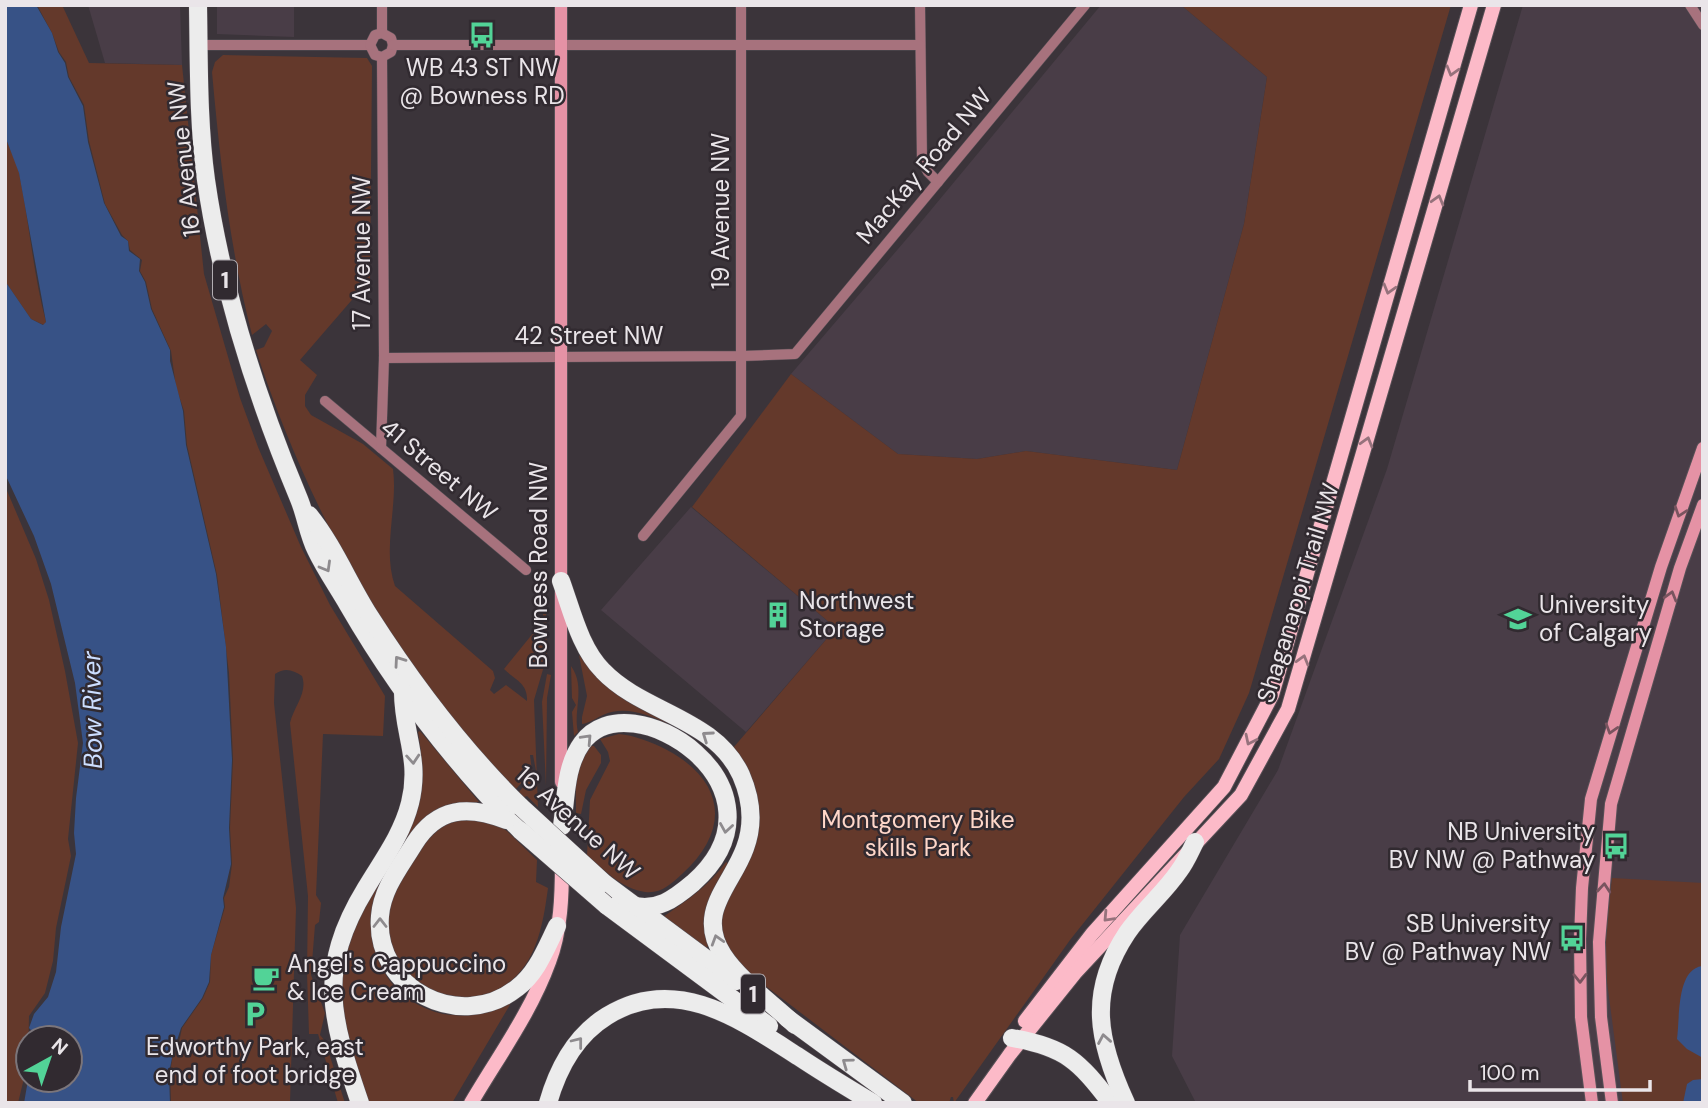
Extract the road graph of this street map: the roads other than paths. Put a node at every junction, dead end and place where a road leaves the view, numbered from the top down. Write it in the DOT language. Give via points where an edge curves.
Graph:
graph roads {
  1 [pos="198,5"];
  2 [pos="382,5"];
  3 [pos="561,5"];
  4 [pos="741,5"];
  5 [pos="920,5"];
  6 [pos="1085,5"];
  7 [pos="1471,5"];
  8 [pos="1494,5"];
  9 [pos="1690,5"];
  10 [pos="1703,25"];
  11 [pos="382,33"];
  12 [pos="199,45"];
  13 [pos="370,45"];
  14 [pos="393,45"];
  15 [pos="920,45"];
  16 [pos="561,46"];
  17 [pos="741,46"];
  18 [pos="382,57"];
  19 [pos="938,182"];
  20 [pos="795,354"];
  21 [pos="742,356"];
  22 [pos="384,358"];
  23 [pos="562,358"];
  24 [pos="325,401"];
  25 [pos="381,448"];
  26 [pos="1703,448"];
  27 [pos="301,503"];
  28 [pos="1703,505"];
  29 [pos="643,536"];
  30 [pos="526,570"];
  31 [pos="561,581"];
  32 [pos="402,692"];
  33 [pos="518,820"];
  34 [pos="562,826"];
  35 [pos="1195,842"];
  36 [pos="631,905"];
  37 [pos="557,926"];
  38 [pos="795,1025"];
  39 [pos="1016,1039"];
  40 [pos="359,1103"];
  41 [pos="471,1103"];
  42 [pos="548,1103"];
  43 [pos="874,1103"];
  44 [pos="903,1103"];
  45 [pos="965,1103"];
  46 [pos="975,1103"];
  47 [pos="1111,1103"];
  48 [pos="1126,1103"];
  49 [pos="1592,1103"];
  50 [pos="1612,1103"];
  1 -- 12 [label="highway, 16 Avenue NW / 1"];
  2 -- 11 [label="street"];
  3 -- 16 [label="street, Bowness Road NW"];
  4 -- 17 [label="street, 19 Avenue NW"];
  5 -- 15 [label="street"];
  6 -- 19 [label="street, MacKay Road NW"];
  7 -- 39 [label="main road, Shaganappi Trail NW, one-way" via="1272,695 1224,787 1092,933"];
  35 -- 8 [label="main road, Shaganappi Trail NW, one-way" via="1241,795 1289,709"];
  9 -- 10 [label="street"];
  11 -- 13 [label="street" via="372,38"];
  11 -- 14 [label="street"];
  12 -- 13 [label="street"];
  12 -- 27 [label="highway, 16 Avenue NW / 1" via="206,179 225,278 255,387"];
  13 -- 18 [label="street" via="375,55"];
  14 -- 16 [label="street"];
  14 -- 18 [label="street"];
  15 -- 17 [label="street"];
  15 -- 19 [label="street" via="922,161"];
  16 -- 17 [label="street"];
  16 -- 23 [label="street, Bowness Road NW"];
  17 -- 21 [label="street, 19 Avenue NW"];
  18 -- 22 [label="street, 17 Avenue NW"];
  19 -- 20 [label="street, MacKay Road NW"];
  20 -- 21 [label="street, 42 Street NW"];
  21 -- 23 [label="street, 42 Street NW"];
  21 -- 29 [label="street, 19 Avenue NW" via="741,416"];
  22 -- 23 [label="street, 42 Street NW"];
  22 -- 25 [label="street, 17 Avenue NW"];
  23 -- 31 [label="street, Bowness Road NW"];
  24 -- 25 [label="street, 41 Street NW"];
  25 -- 30 [label="street, 41 Street NW"];
  26 -- 49 [label="street, one-way" via="1661,567 1591,799 1580,939 1581,1017"];
  27 -- 32 [label="highway, 16 Avenue NW / 1, one-way" via="315,549"];
  33 -- 27 [label="highway, 16 Avenue NW / 1, one-way" via="412,679 360,600 327,537"];
  50 -- 28 [label="street, one-way" via="1601,1017 1599,942 1611,804"];
  31 -- 34 [label="street, Bowness Road NW"];
  38 -- 31 [label="highway, one-way" via="727,961 715,934 716,902 743,855 749,831 749,802 739,771 709,737 605,673 587,649"];
  32 -- 33 [label="highway, 16 Avenue NW / 1" via="446,748"];
  32 -- 40 [label="highway, one-way" via="413,756 411,801 401,829 346,923 334,969 334,1017"];
  33 -- 36 [label="highway, 16 Avenue NW / 1, bridge"];
  37 -- 33 [label="highway, one-way" via="526,980 509,994 486,1003 453,1006 431,1000 402,981 388,961 380,938 382,901 423,831 444,816 467,810"];
  33 -- 43 [label="highway, 16 Avenue NW / 1, bridge" via="606,905"];
  34 -- 36 [label="highway, one-way" via="575,756 583,741 604,725 628,722 653,729 708,764 723,787 728,808 720,850 705,871 670,900 651,908"];
  34 -- 37 [label="main road, Bowness Road NW" via="562,899"];
  35 -- 39 [label="main road, Shaganappi Trail NW"];
  48 -- 35 [label="highway, one-way" via="1103,1039 1103,988 1112,959 1128,932 1180,870"];
  36 -- 38 [label="highway, 16 Avenue NW / 1"];
  37 -- 41 [label="main road, Bowness Road NW" via="538,989"];
  44 -- 38 [label="highway, 16 Avenue NW / 1, one-way"];
  39 -- 45 [label="main road, Shaganappi Trail NW"];
  39 -- 46 [label="main road, Shaganappi Trail NW"];
  39 -- 47 [label="highway" via="1039,1042 1080,1064"];
  42 -- 43 [label="highway, one-way" via="570,1053 598,1022 635,1003 670,999 728,1014"];
}
